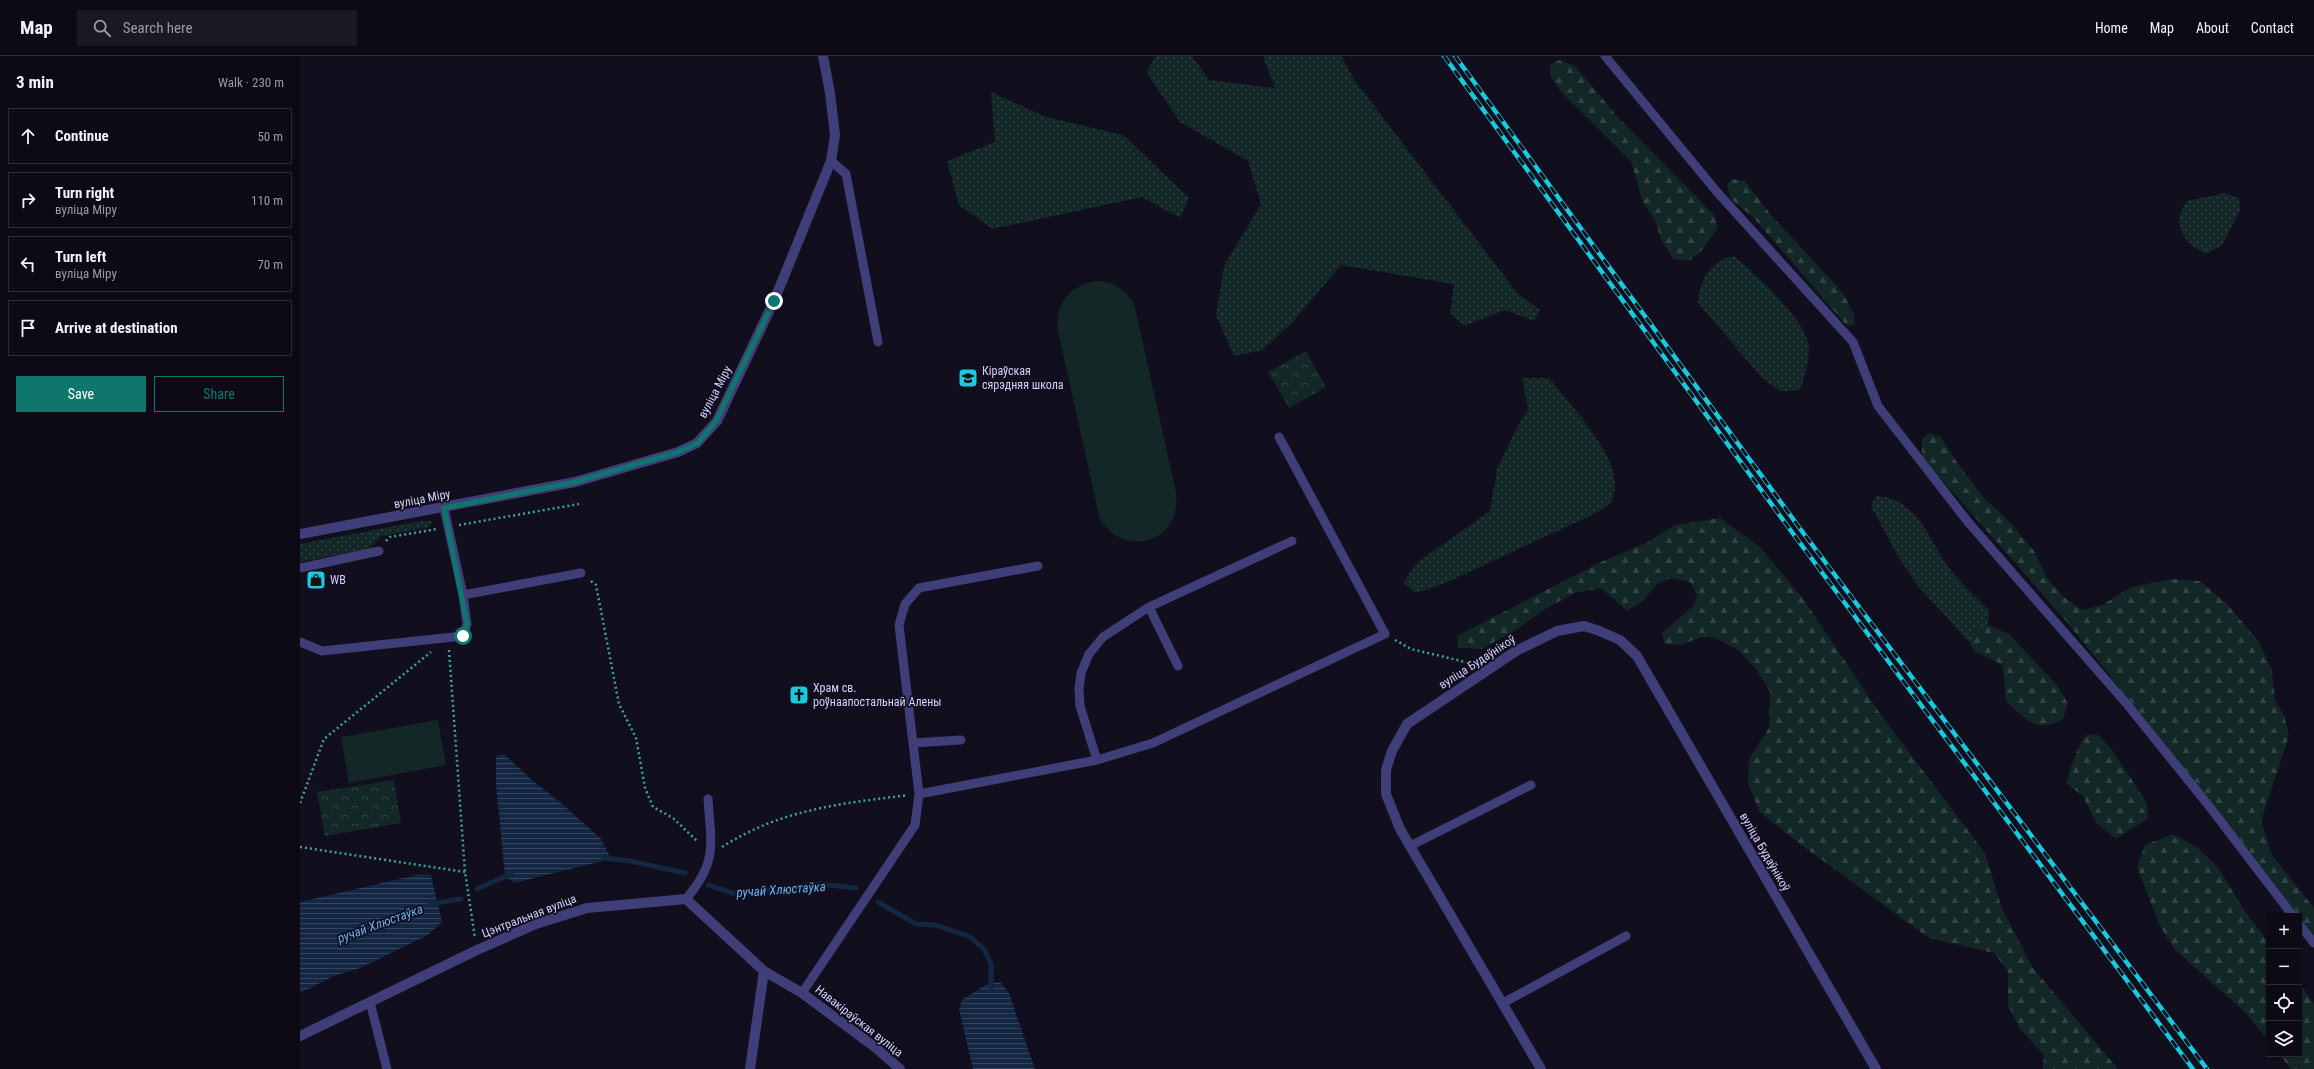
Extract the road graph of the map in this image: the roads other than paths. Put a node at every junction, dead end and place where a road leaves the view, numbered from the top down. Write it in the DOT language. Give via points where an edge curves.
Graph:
graph roads {
  1 [pos="823,56"];
  2 [pos="1605,56"];
  3 [pos="831,161"];
  4 [pos="878,342"];
  5 [pos="1279,437"];
  6 [pos="444,508"];
  7 [pos="300,534"];
  8 [pos="1292,541"];
  9 [pos="379,551"];
  10 [pos="1038,566"];
  11 [pos="300,568"];
  12 [pos="581,573"];
  13 [pos="463,595"];
  14 [pos="1149,607"];
  15 [pos="300,642"];
  16 [pos="1178,666"];
  17 [pos="961,740"];
  18 [pos="913,743"];
  19 [pos="1097,760"];
  20 [pos="1531,785"];
  21 [pos="919,794"];
  22 [pos="708,799"];
  23 [pos="1410,846"];
  24 [pos="686,899"];
  25 [pos="2291,913"];
  26 [pos="2302,928"];
  27 [pos="1626,936"];
  28 [pos="2314,943"];
  29 [pos="764,971"];
  30 [pos="802,993"];
  31 [pos="370,1002"];
  32 [pos="1503,1003"];
  33 [pos="300,1036"];
  34 [pos="387,1069"];
  35 [pos="750,1069"];
  36 [pos="900,1069"];
  37 [pos="1541,1069"];
  38 [pos="1876,1069"];
  1 -- 3 [label="street, вуліца Міру" via="835,135"];
  2 -- 25 [label="lane" via="1717,192 1852,342 1878,406 1968,522 2126,703"];
  3 -- 4 [label="lane" via="846,174"];
  3 -- 6 [label="street, вуліца Міру" via="774,301 716,421 698,443 678,452 575,482"];
  5 -- 19 [label="lane" via="1385,634 1153,743"];
  6 -- 7 [label="street, вуліца Міру"];
  6 -- 13 [label="lane"];
  8 -- 14 [label="lane"];
  9 -- 11 [label="lane"];
  10 -- 18 [label="lane" via="919,588 905,604 899,625"];
  12 -- 13 [label="lane"];
  13 -- 15 [label="lane" via="467,624 463,636 322,651"];
  14 -- 16 [label="lane"];
  14 -- 19 [label="lane" via="1103,637 1089,654 1081,673 1080,706"];
  17 -- 18 [label="lane"];
  18 -- 21 [label="lane"];
  19 -- 21 [label="lane"];
  20 -- 23 [label="lane"];
  21 -- 30 [label="lane" via="915,825"];
  22 -- 24 [label="lane" via="712,854 701,881"];
  23 -- 32 [label="street, вуліца Будаўнікоў"];
  23 -- 38 [label="street, вуліца Будаўнікоў" via="1386,794 1386,770 1392,752 1407,724 1516,650 1557,631 1584,626 1620,640 1637,656"];
  24 -- 29 [label="street"];
  24 -- 31 [label="street, Цэнтральная вуліца" via="587,908 536,924"];
  26 -- 28 [label="lane"];
  27 -- 32 [label="lane"];
  29 -- 30 [label="street"];
  29 -- 35 [label="street"];
  30 -- 36 [label="street, Навакіраўская вуліца"];
  31 -- 33 [label="street, Цэнтральная вуліца"];
  31 -- 34 [label="lane"];
  32 -- 37 [label="street, вуліца Будаўнікоў"];
}
